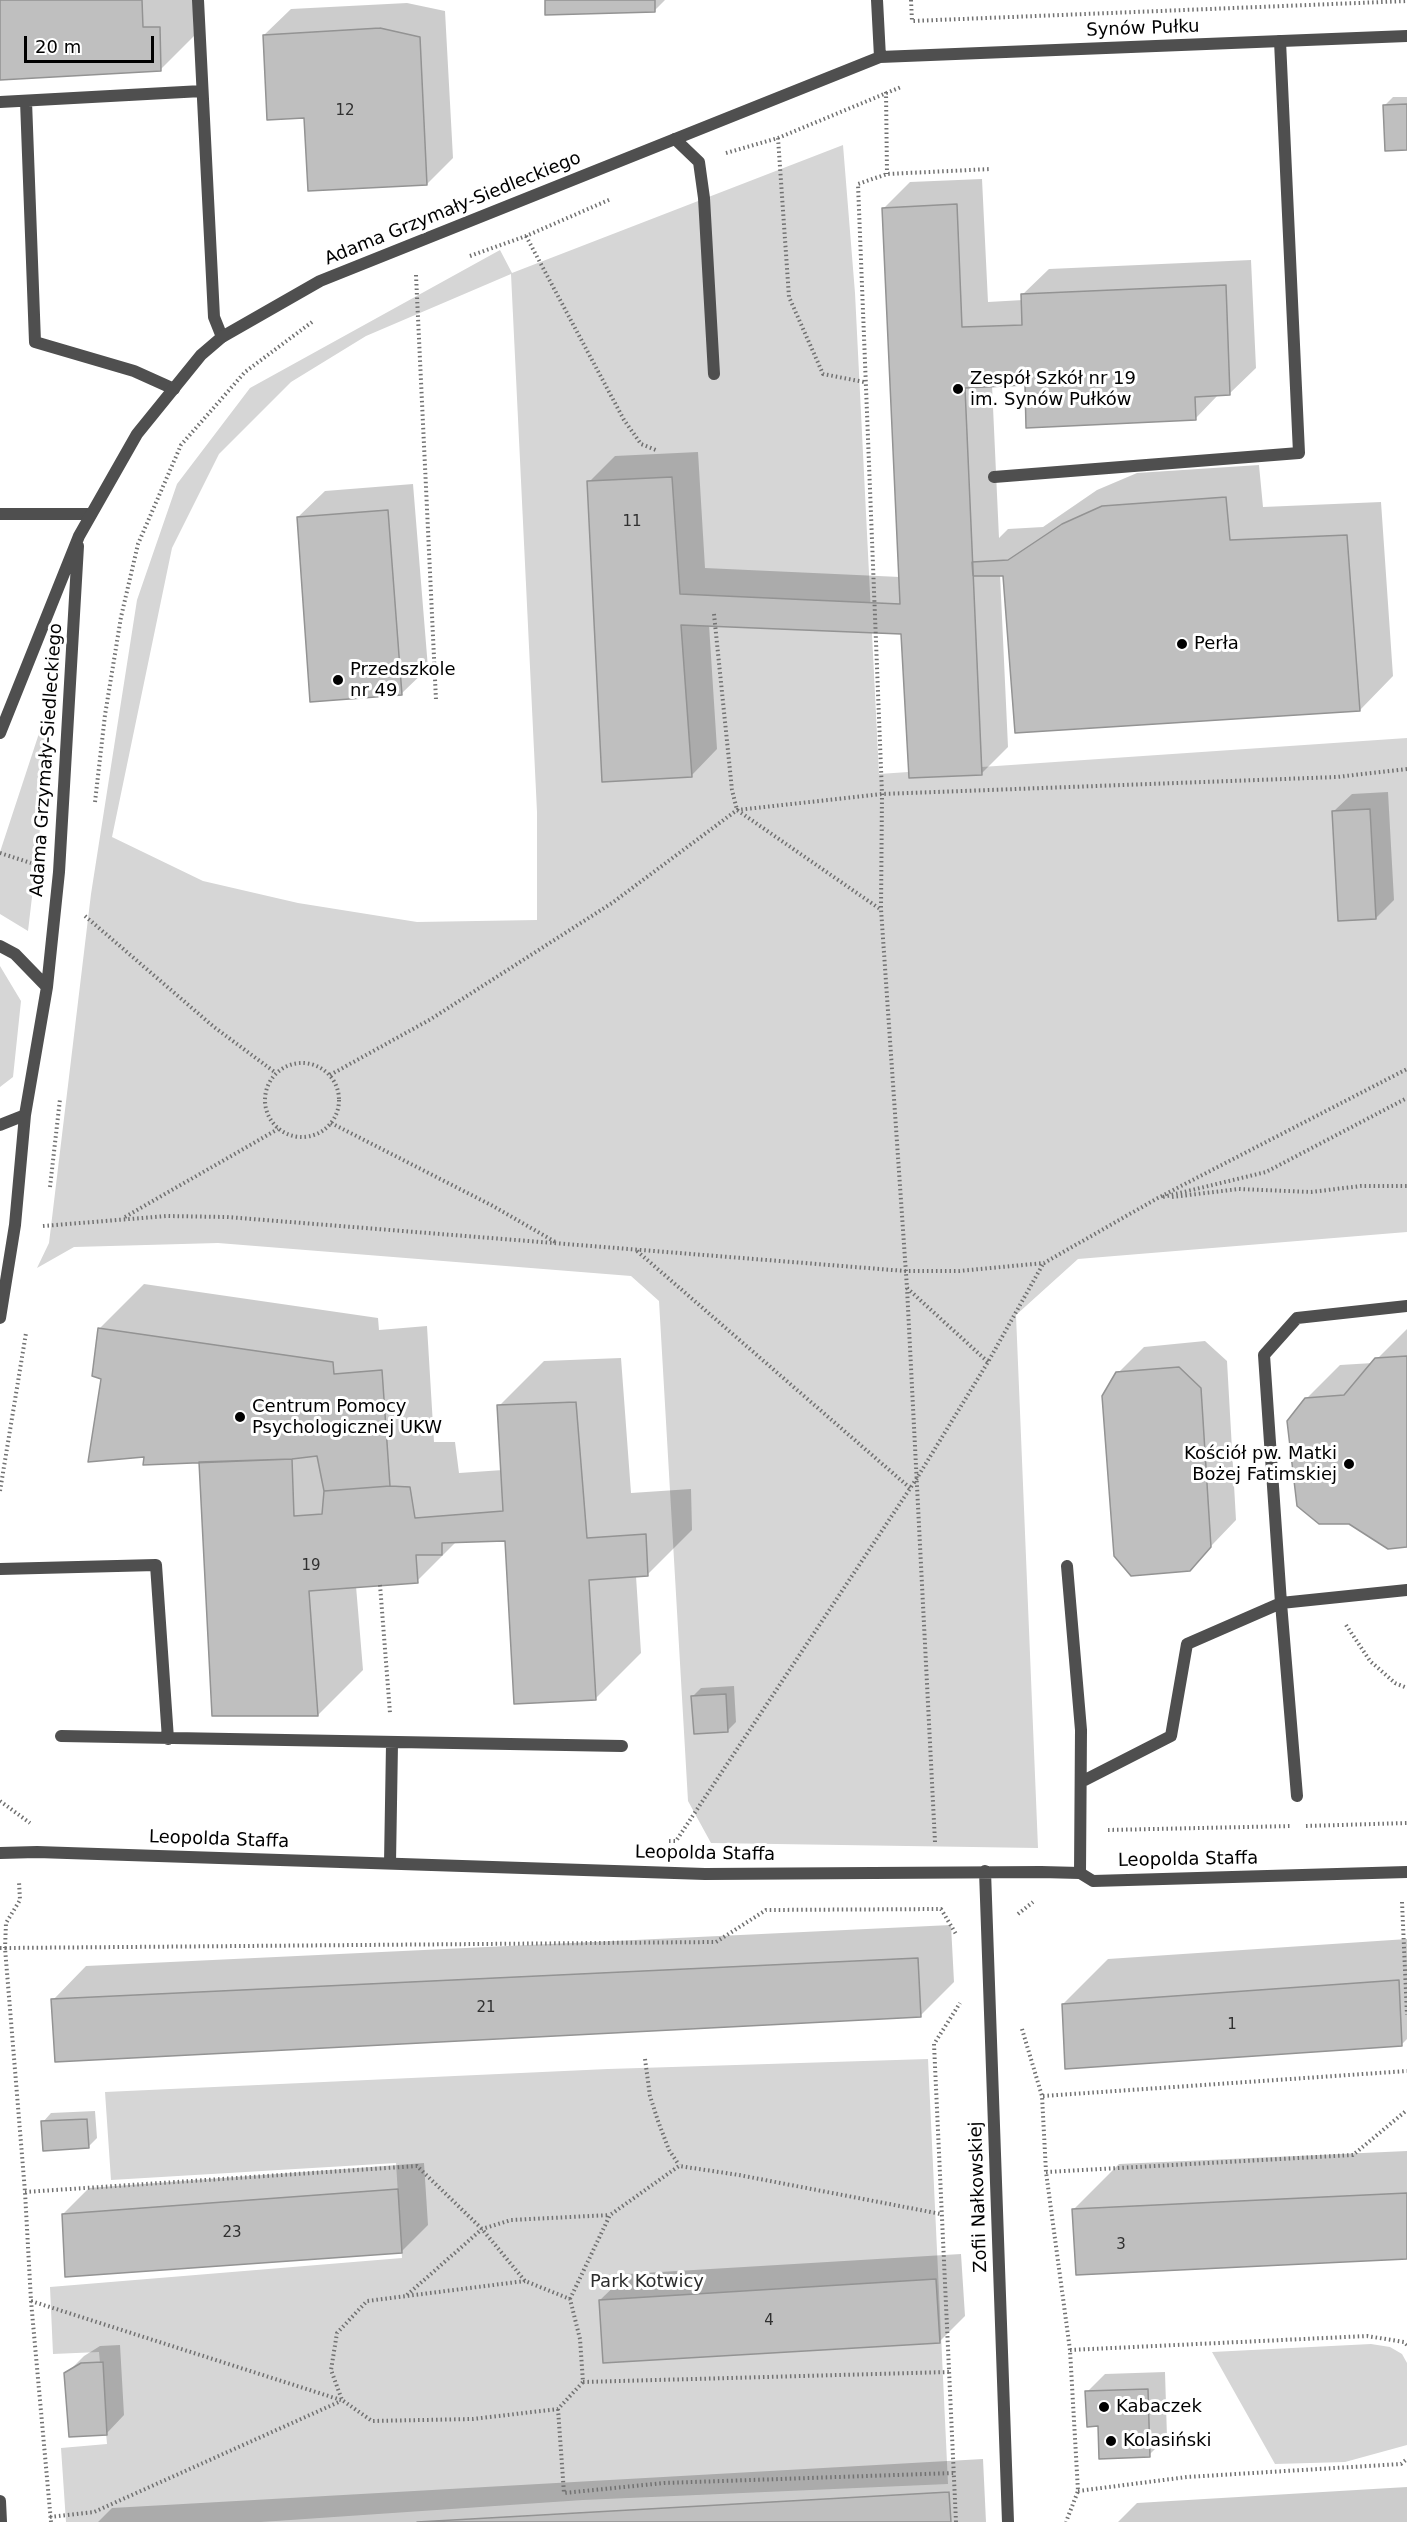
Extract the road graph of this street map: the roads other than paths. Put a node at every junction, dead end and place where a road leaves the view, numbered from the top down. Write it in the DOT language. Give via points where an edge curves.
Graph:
graph roads {
  1 [pos="198,0"];
  2 [pos="877,0"];
  3 [pos="1407,36"];
  4 [pos="1280,41"];
  5 [pos="880,57"];
  6 [pos="202,91"];
  7 [pos="26,101"];
  8 [pos="0,102"];
  9 [pos="675,139"];
  10 [pos="222,337"];
  11 [pos="714,374"];
  12 [pos="174,389"];
  13 [pos="994,477"];
  14 [pos="0,514"];
  15 [pos="91,514"];
  16 [pos="79,536"];
  17 [pos="0,733"];
  18 [pos="0,946"];
  19 [pos="47,987"];
  20 [pos="25,1114"];
  21 [pos="0,1125"];
  22 [pos="1407,1306"];
  23 [pos="0,1318"];
  24 [pos="1067,1566"];
  25 [pos="0,1569"];
  26 [pos="1407,1590"];
  27 [pos="1281,1603"];
  28 [pos="62,1737"];
  29 [pos="168,1739"];
  30 [pos="392,1744"];
  31 [pos="622,1746"];
  32 [pos="1081,1782"];
  33 [pos="1298,1796"];
  34 [pos="0,1853"];
  35 [pos="390,1863"];
  36 [pos="985,1871"];
  37 [pos="1407,1872"];
  38 [pos="1080,1874"];
  39 [pos="0,2501"];
  40 [pos="1,2522"];
  41 [pos="1008,2522"];
  1 -- 6 [label="street"];
  2 -- 5 [label="street"];
  3 -- 4 [label="street, Synów Pułku"];
  4 -- 5 [label="street, Synów Pułku"];
  4 -- 13 [label="street" via="1299,453"];
  5 -- 9 [label="street, Adama Grzymały-Siedleckiego"];
  6 -- 7 [label="street"];
  6 -- 10 [label="street" via="214,317"];
  7 -- 8 [label="street"];
  7 -- 12 [label="street" via="35,342 134,371"];
  9 -- 10 [label="street, Adama Grzymały-Siedleckiego" via="320,281"];
  9 -- 11 [label="street" via="699,162"];
  10 -- 12 [label="street, Adama Grzymały-Siedleckiego" via="201,355"];
  12 -- 15 [label="street, Adama Grzymały-Siedleckiego" via="137,434"];
  14 -- 15 [label="street"];
  15 -- 16 [label="street, Adama Grzymały-Siedleckiego"];
  16 -- 17 [label="street, Adama Grzymały-Siedleckiego"];
  16 -- 19 [label="street, Adama Grzymały-Siedleckiego" via="59,872"];
  18 -- 19 [label="street" via="15,954"];
  19 -- 20 [label="street, Adama Grzymały-Siedleckiego"];
  20 -- 21 [label="street"];
  20 -- 23 [label="street, Adama Grzymały-Siedleckiego" via="15,1225"];
  22 -- 27 [label="street" via="1297,1318 1264,1355"];
  24 -- 32 [label="street" via="1082,1730"];
  25 -- 29 [label="street" via="156,1565"];
  26 -- 27 [label="street"];
  27 -- 32 [label="street" via="1187,1644 1171,1736"];
  27 -- 33 [label="street"];
  28 -- 29 [label="street"];
  29 -- 30 [label="street"];
  30 -- 31 [label="street"];
  30 -- 35 [label="street"];
  32 -- 38 [label="street"];
  34 -- 35 [label="street, Leopolda Staffa"];
  35 -- 36 [label="street, Leopolda Staffa" via="705,1874"];
  36 -- 38 [label="street, Leopolda Staffa"];
  36 -- 41 [label="street, Zofii Nałkowskiej"];
  37 -- 38 [label="street, Leopolda Staffa" via="1093,1881"];
  39 -- 40 [label="street"];
}
